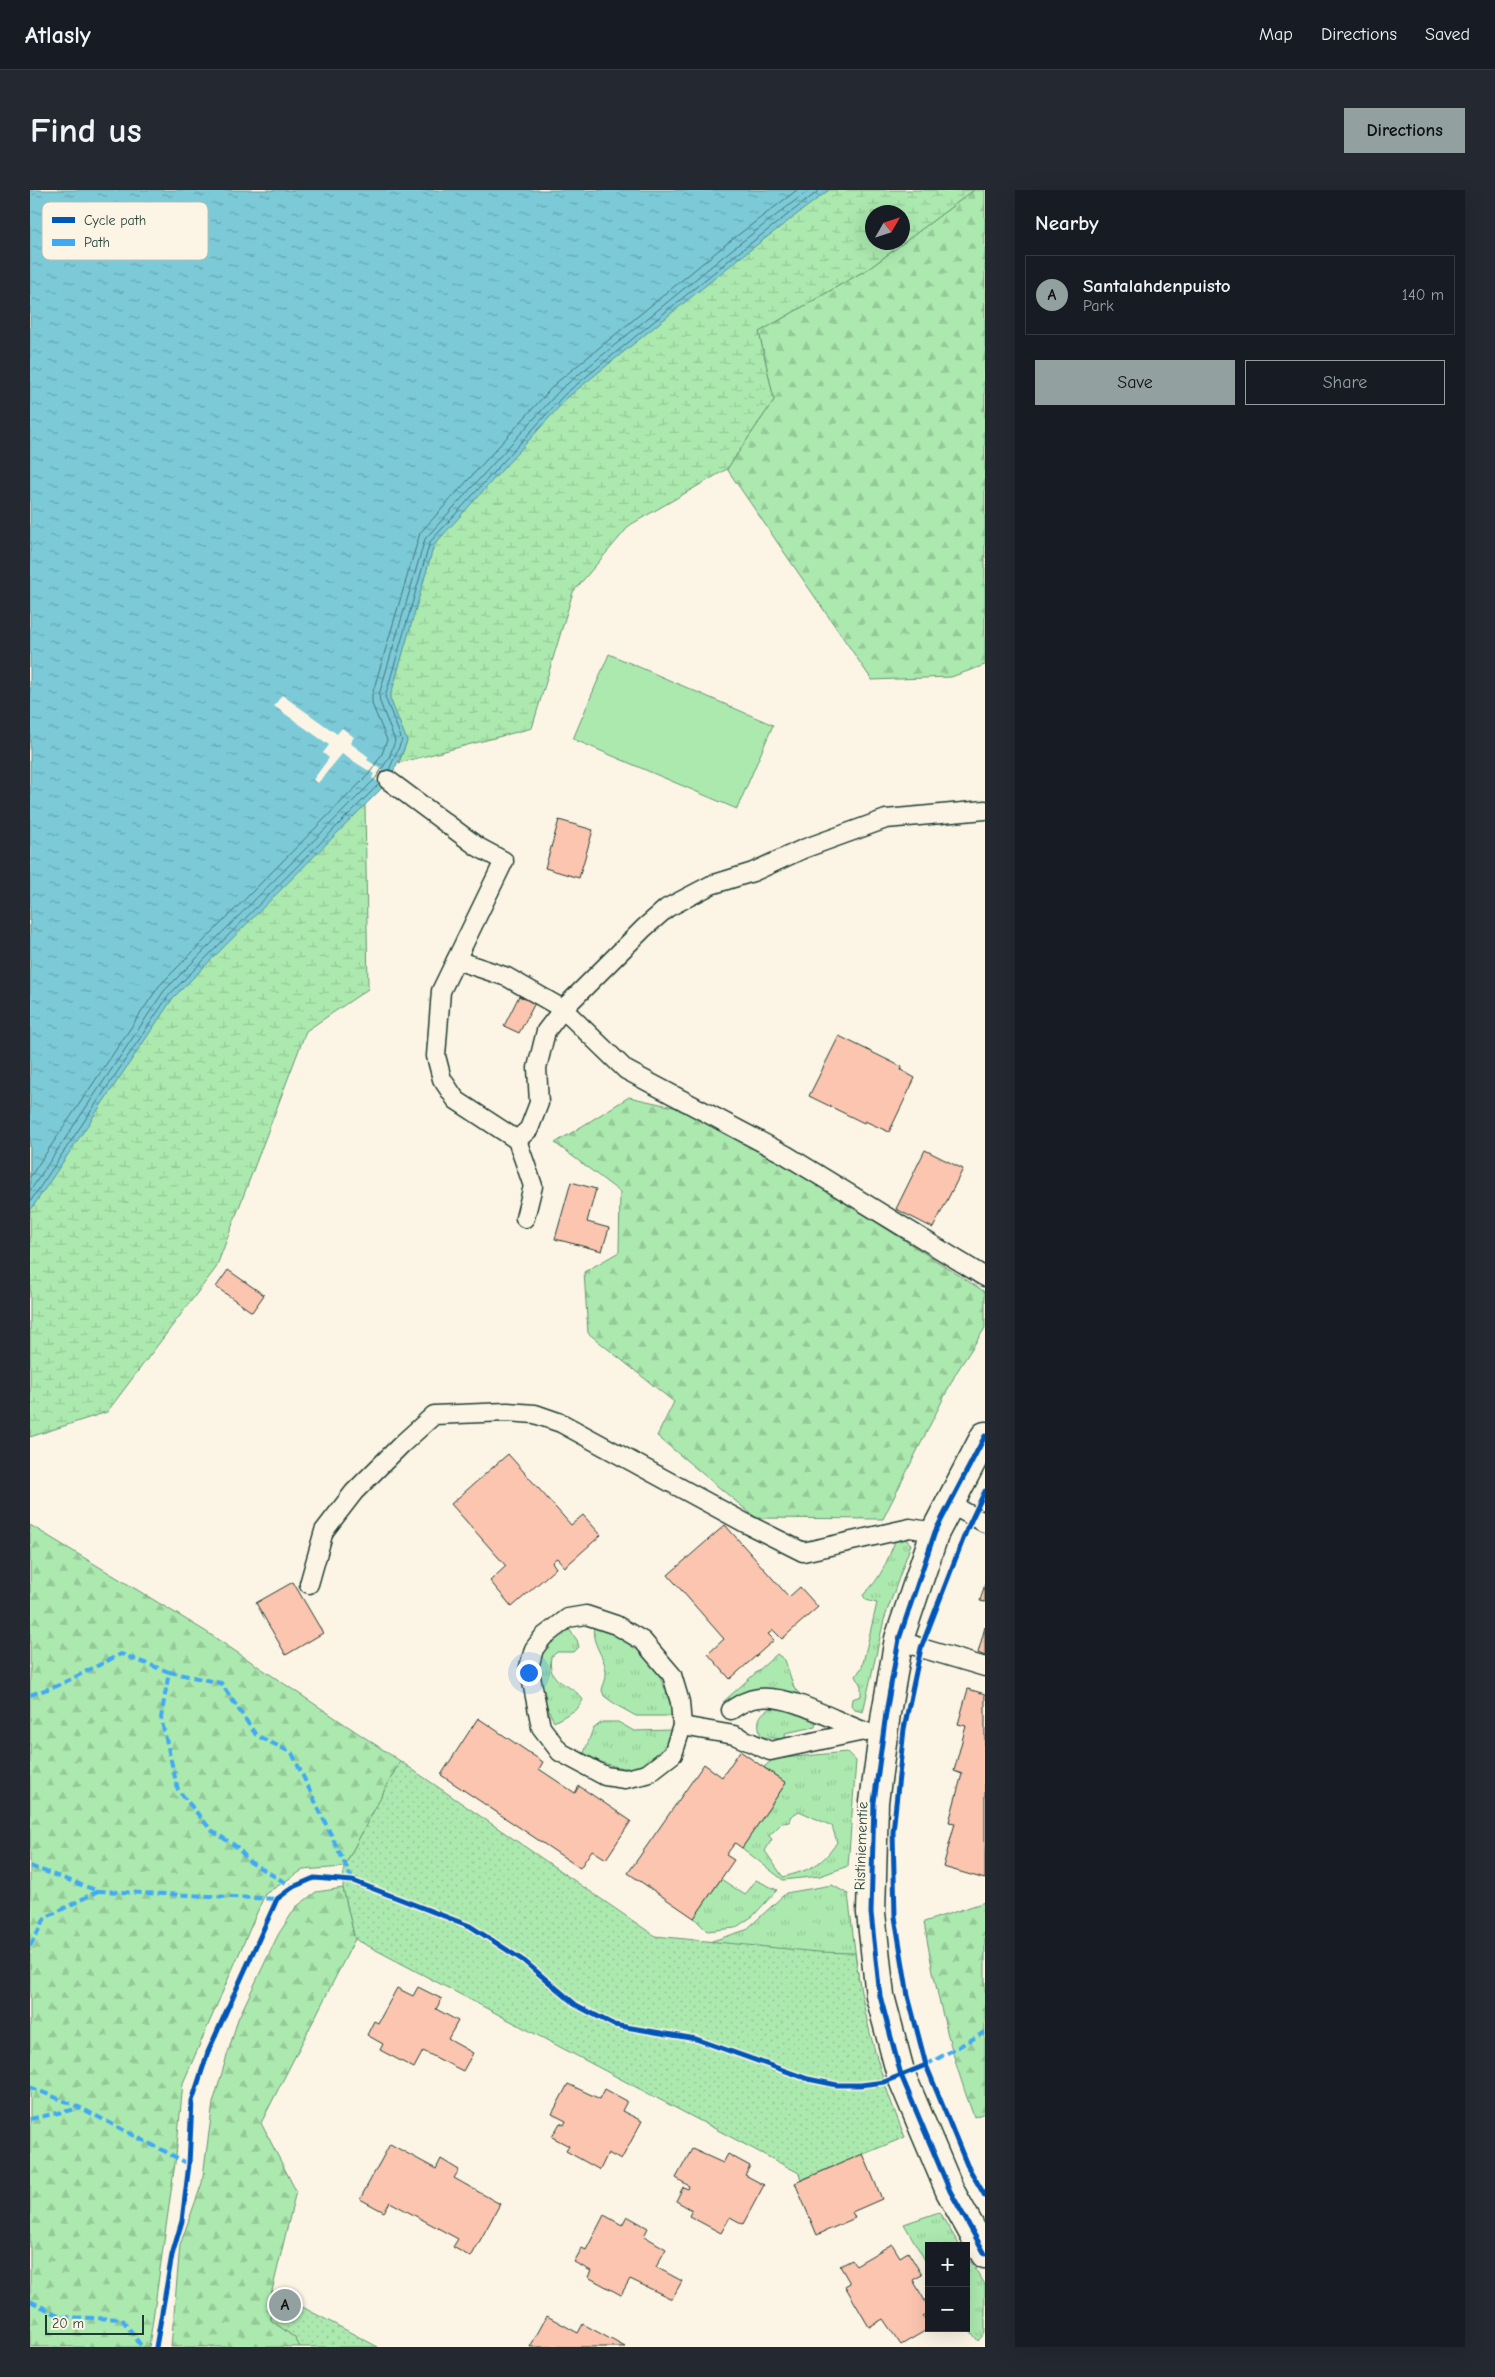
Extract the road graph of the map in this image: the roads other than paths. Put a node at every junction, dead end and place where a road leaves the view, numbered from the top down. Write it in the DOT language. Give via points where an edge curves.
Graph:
graph roads {
  1 [pos="388,780"];
  2 [pos="985,810"];
  3 [pos="456,960"];
  4 [pos="563,1009"];
  5 [pos="517,1140"];
  6 [pos="525,1218"];
  7 [pos="985,1277"];
  8 [pos="985,1436"];
  9 [pos="950,1504"];
  10 [pos="985,1524"];
  11 [pos="935,1532"];
  12 [pos="309,1584"];
  13 [pos="899,1639"];
  14 [pos="985,1667"];
  15 [pos="730,1710"];
  16 [pos="682,1726"];
  17 [pos="874,1733"];
  18 [pos="985,2254"];
  1 -- 3 [label="lane" via="478,847 504,861"];
  2 -- 4 [label="lane" via="886,819 753,872 711,885 667,908"];
  3 -- 4 [label="lane" via="507,977"];
  3 -- 5 [label="lane" via="441,990 436,1056 442,1079 456,1100"];
  4 -- 5 [label="lane" via="546,1031 536,1068 539,1103 529,1129"];
  4 -- 7 [label="lane" via="626,1070 786,1155"];
  5 -- 6 [label="lane" via="533,1186"];
  8 -- 9 [label="street, Ristiniementie"];
  9 -- 10 [label="lane"];
  9 -- 11 [label="street, Ristiniementie"];
  11 -- 12 [label="lane" via="910,1528 803,1552 560,1423 535,1414 507,1412 434,1415 354,1492 324,1531"];
  11 -- 13 [label="street, Ristiniementie"];
  13 -- 14 [label="lane"];
  13 -- 17 [label="street, Ristiniementie"];
  15 -- 17 [label="lane" via="745,1701 768,1698 790,1702"];
  16 -- 16 [label="lane" via="680,1702 672,1675 643,1641 616,1625 586,1615 568,1618 543,1637 534,1649 529,1667 540,1727 560,1752 579,1763 605,1776 625,1778 648,1774 673,1754"];
  16 -- 17 [label="lane" via="734,1735 770,1751"];
  17 -- 18 [label="street, Ristiniementie" via="871,1913 880,1996 901,2075 924,2132 950,2191"];
}
